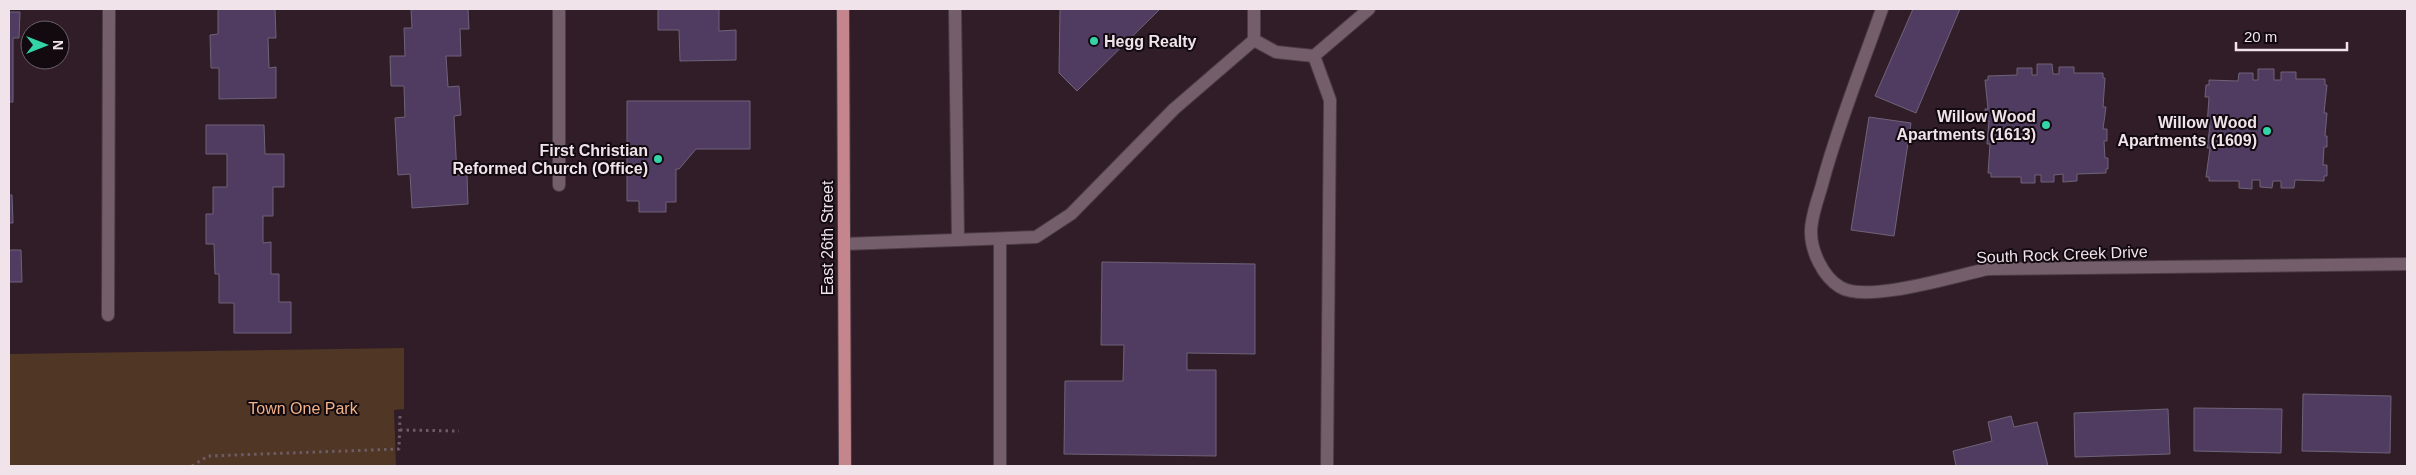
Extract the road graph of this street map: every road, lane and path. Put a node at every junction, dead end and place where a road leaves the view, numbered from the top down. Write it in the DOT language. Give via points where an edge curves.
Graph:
graph roads {
  1 [pos="109,9"];
  2 [pos="559,9"];
  3 [pos="843,9"];
  4 [pos="955,9"];
  5 [pos="1254,9"];
  6 [pos="1369,9"];
  7 [pos="1882,9"];
  8 [pos="1254,40"];
  9 [pos="1314,56"];
  10 [pos="559,185"];
  11 [pos="1000,238"];
  12 [pos="958,240"];
  13 [pos="844,244"];
  14 [pos="2407,264"];
  15 [pos="108,314"];
  16 [pos="400,415"];
  17 [pos="400,430"];
  18 [pos="459,431"];
  19 [pos="192,466"];
  20 [pos="845,466"];
  21 [pos="1000,466"];
  22 [pos="1327,466"];
  1 -- 15 [label="street"];
  2 -- 10 [label="street"];
  3 -- 13 [label="main road, East 26th Street"];
  4 -- 12 [label="street"];
  5 -- 8 [label="street"];
  6 -- 9 [label="street"];
  7 -- 14 [label="street, South Rock Creek Drive" via="1834,142 1811,232 1813,247 1824,271 1841,288 1893,290 1988,269"];
  8 -- 9 [label="street" via="1276,52"];
  8 -- 11 [label="street" via="1174,110 1070,214 1036,237"];
  9 -- 22 [label="street" via="1330,100"];
  11 -- 12 [label="street"];
  11 -- 21 [label="street"];
  12 -- 13 [label="street"];
  13 -- 20 [label="main road, East 26th Street"];
  16 -- 17 [label="path"];
  17 -- 18 [label="path"];
  17 -- 19 [label="path" via="399,450 208,456"];
}
